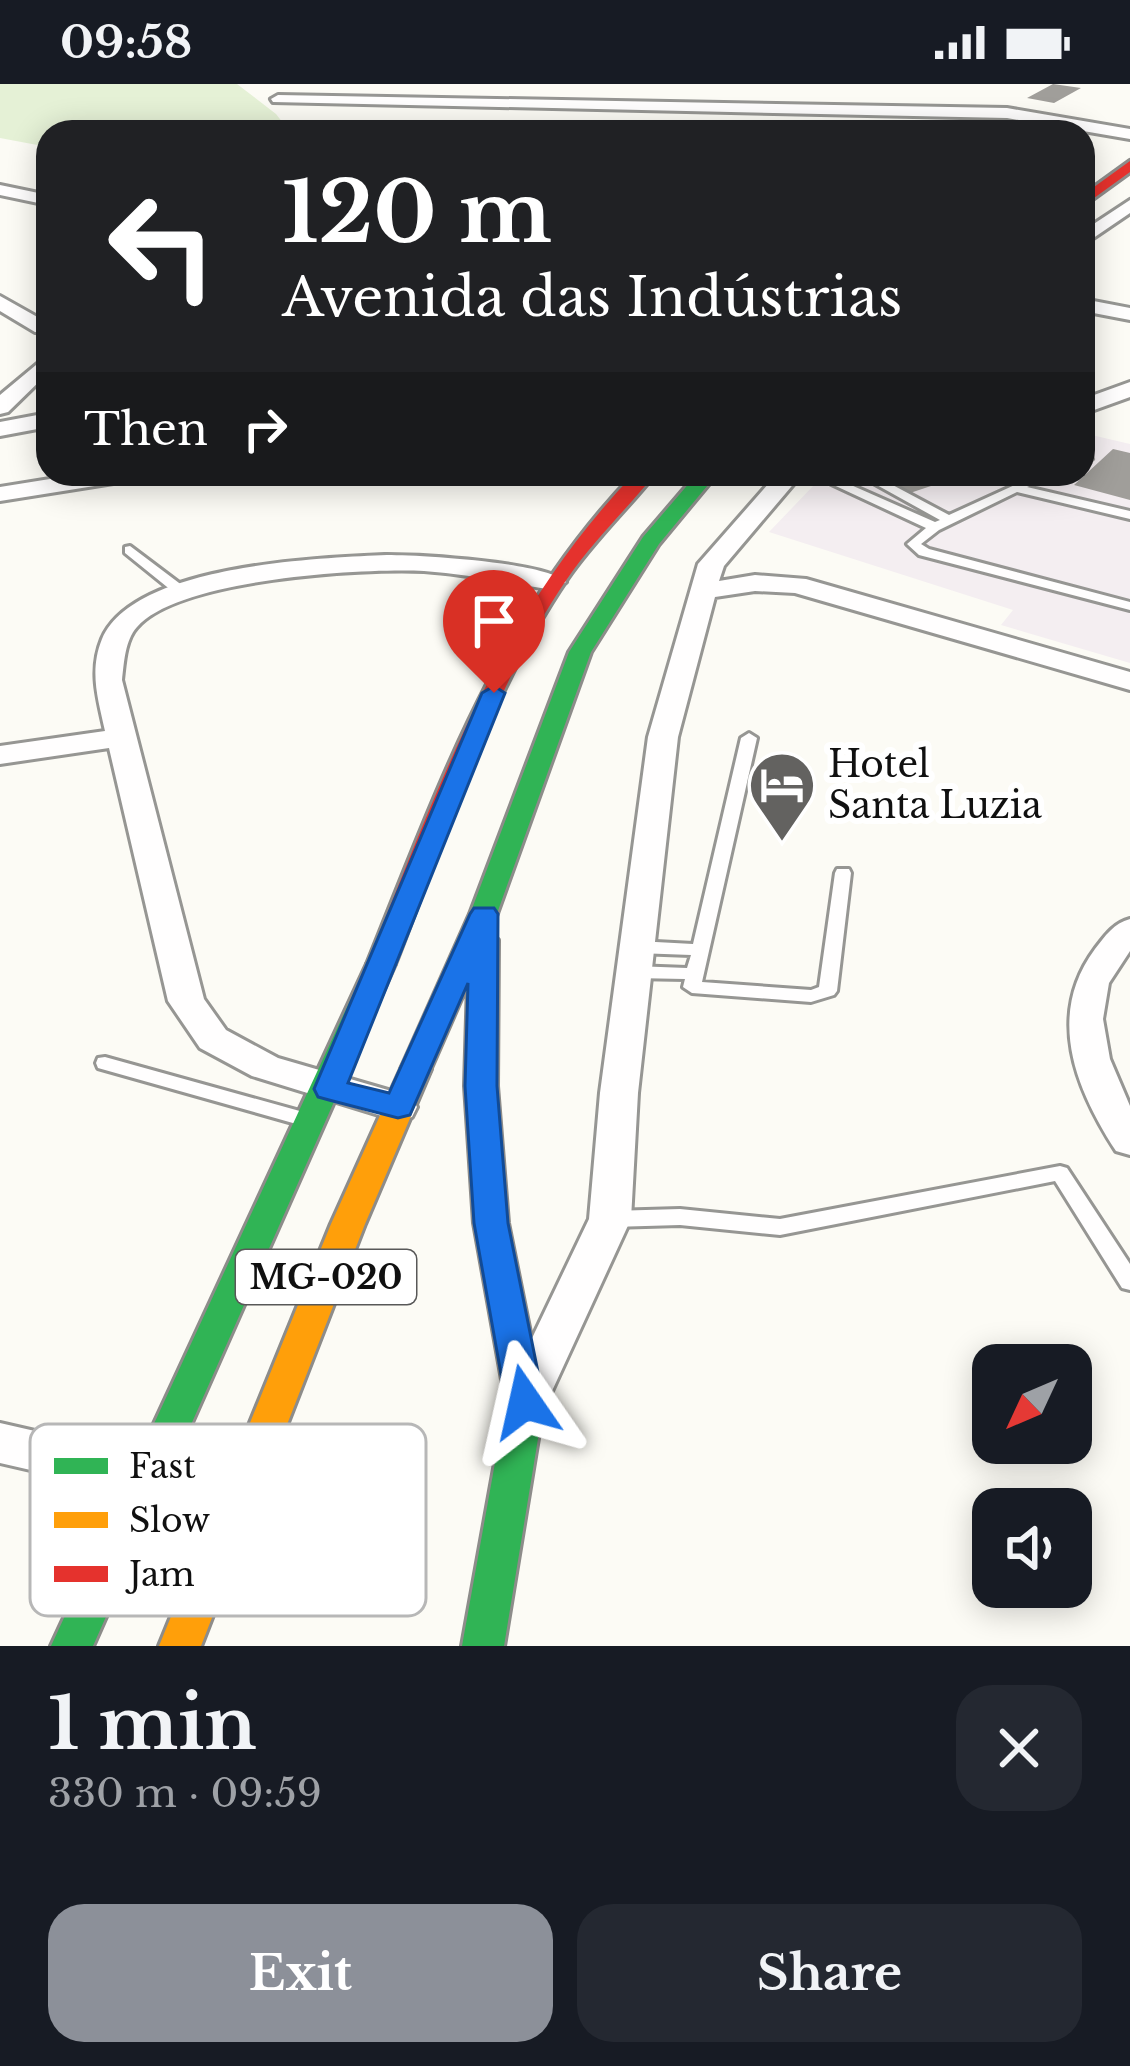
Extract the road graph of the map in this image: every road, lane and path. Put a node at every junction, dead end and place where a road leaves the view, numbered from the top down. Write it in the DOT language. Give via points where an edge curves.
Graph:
graph roads {
  1 [pos="518,84"];
  2 [pos="677,84"];
  3 [pos="278,99"];
  4 [pos="676,106"];
  5 [pos="511,110"];
  6 [pos="681,120"];
  7 [pos="1068,120"];
  8 [pos="1095,126"];
  9 [pos="1127,134"];
  10 [pos="1097,145"];
  11 [pos="1095,163"];
  12 [pos="1130,165"];
  13 [pos="4,193"];
  14 [pos="1095,193"];
  15 [pos="36,198"];
  16 [pos="1130,205"];
  17 [pos="1095,231"];
  18 [pos="0,302"];
  19 [pos="1095,307"];
  20 [pos="1130,314"];
  21 [pos="36,322"];
  22 [pos="36,327"];
  23 [pos="0,328"];
  24 [pos="36,372"];
  25 [pos="1130,388"];
  26 [pos="1095,402"];
  27 [pos="0,407"];
  28 [pos="1095,408"];
  29 [pos="1130,414"];
  30 [pos="36,422"];
  31 [pos="0,429"];
  32 [pos="50,486"];
  33 [pos="632,486"];
  34 [pos="698,486"];
  35 [pos="779,486"];
  36 [pos="843,486"];
  37 [pos="886,486"];
  38 [pos="1021,486"];
  39 [pos="1016,488"];
  40 [pos="0,494"];
  41 [pos="1130,515"];
  42 [pos="950,520"];
  43 [pos="934,527"];
  44 [pos="130,550"];
  45 [pos="553,582"];
  46 [pos="706,591"];
  47 [pos="182,592"];
  48 [pos="1130,607"];
  49 [pos="1130,681"];
  50 [pos="122,737"];
  51 [pos="749,738"];
  52 [pos="0,755"];
  53 [pos="843,874"];
  54 [pos="484,914"];
  55 [pos="1130,931"];
  56 [pos="699,950"];
  57 [pos="635,959"];
  58 [pos="695,974"];
  59 [pos="104,1063"];
  60 [pos="322,1105"];
  61 [pos="398,1107"];
  62 [pos="1130,1141"];
  63 [pos="610,1219"];
  64 [pos="1130,1282"];
  65 [pos="525,1402"];
  66 [pos="169,1424"];
  67 [pos="266,1424"];
  68 [pos="0,1442"];
  69 [pos="30,1449"];
  70 [pos="85,1616"];
  71 [pos="191,1616"];
  72 [pos="72,1646"];
  73 [pos="180,1646"];
  74 [pos="483,1646"];
  1 -- 5 [label="street"];
  2 -- 4 [label="street"];
  3 -- 5 [label="street" via="357,109"];
  4 -- 5 [label="street"];
  4 -- 6 [label="street"];
  4 -- 7 [label="street" via="1004,105"];
  8 -- 9 [label="street"];
  9 -- 10 [label="street"];
  9 -- 11 [label="main road"];
  12 -- 14 [label="main road"];
  13 -- 15 [label="street"];
  16 -- 17 [label="street"];
  18 -- 21 [label="street"];
  19 -- 20 [label="street"];
  22 -- 23 [label="street"];
  24 -- 27 [label="street"];
  25 -- 26 [label="street"];
  28 -- 29 [label="street"];
  30 -- 31 [label="street"];
  32 -- 40 [label="street"];
  33 -- 45 [label="main road" via="599,516"];
  34 -- 54 [label="main road, MG-020" via="650,542 580,652"];
  35 -- 46 [label="street" via="711,564"];
  36 -- 43 [label="lane"];
  37 -- 42 [label="lane"];
  38 -- 39 [label="lane"];
  39 -- 41 [label="lane"];
  39 -- 42 [label="lane"];
  42 -- 43 [label="lane"];
  43 -- 48 [label="lane" via="915,548"];
  44 -- 47 [label="lane"];
  45 -- 47 [label="street" via="387,562"];
  45 -- 60 [label="main road" via="512,649"];
  46 -- 49 [label="street" via="796,585"];
  46 -- 57 [label="street" via="663,736"];
  47 -- 50 [label="street" via="128,620 111,650 108,680"];
  50 -- 52 [label="street"];
  50 -- 60 [label="street" via="186,1001 213,1039"];
  51 -- 56 [label="lane"];
  53 -- 58 [label="lane" via="828,991 692,988"];
  54 -- 61 [label="main road, MG-020"];
  54 -- 65 [label="main road, MG-020" via="481,1086 491,1223"];
  55 -- 62 [label="street" via="1098,965 1084,1003 1085,1047"];
  56 -- 57 [label="lane"];
  56 -- 58 [label="lane"];
  57 -- 58 [label="lane"];
  57 -- 63 [label="street"];
  59 -- 60 [label="lane"];
  60 -- 61 [label="street"];
  60 -- 66 [label="main road"];
  61 -- 67 [label="main road, MG-020"];
  63 -- 64 [label="lane" via="780,1227 1060,1173"];
  63 -- 65 [label="street"];
  65 -- 74 [label="main road, MG-020"];
  68 -- 69 [label="street"];
  70 -- 72 [label="main road"];
  71 -- 73 [label="main road, MG-020"];
}
